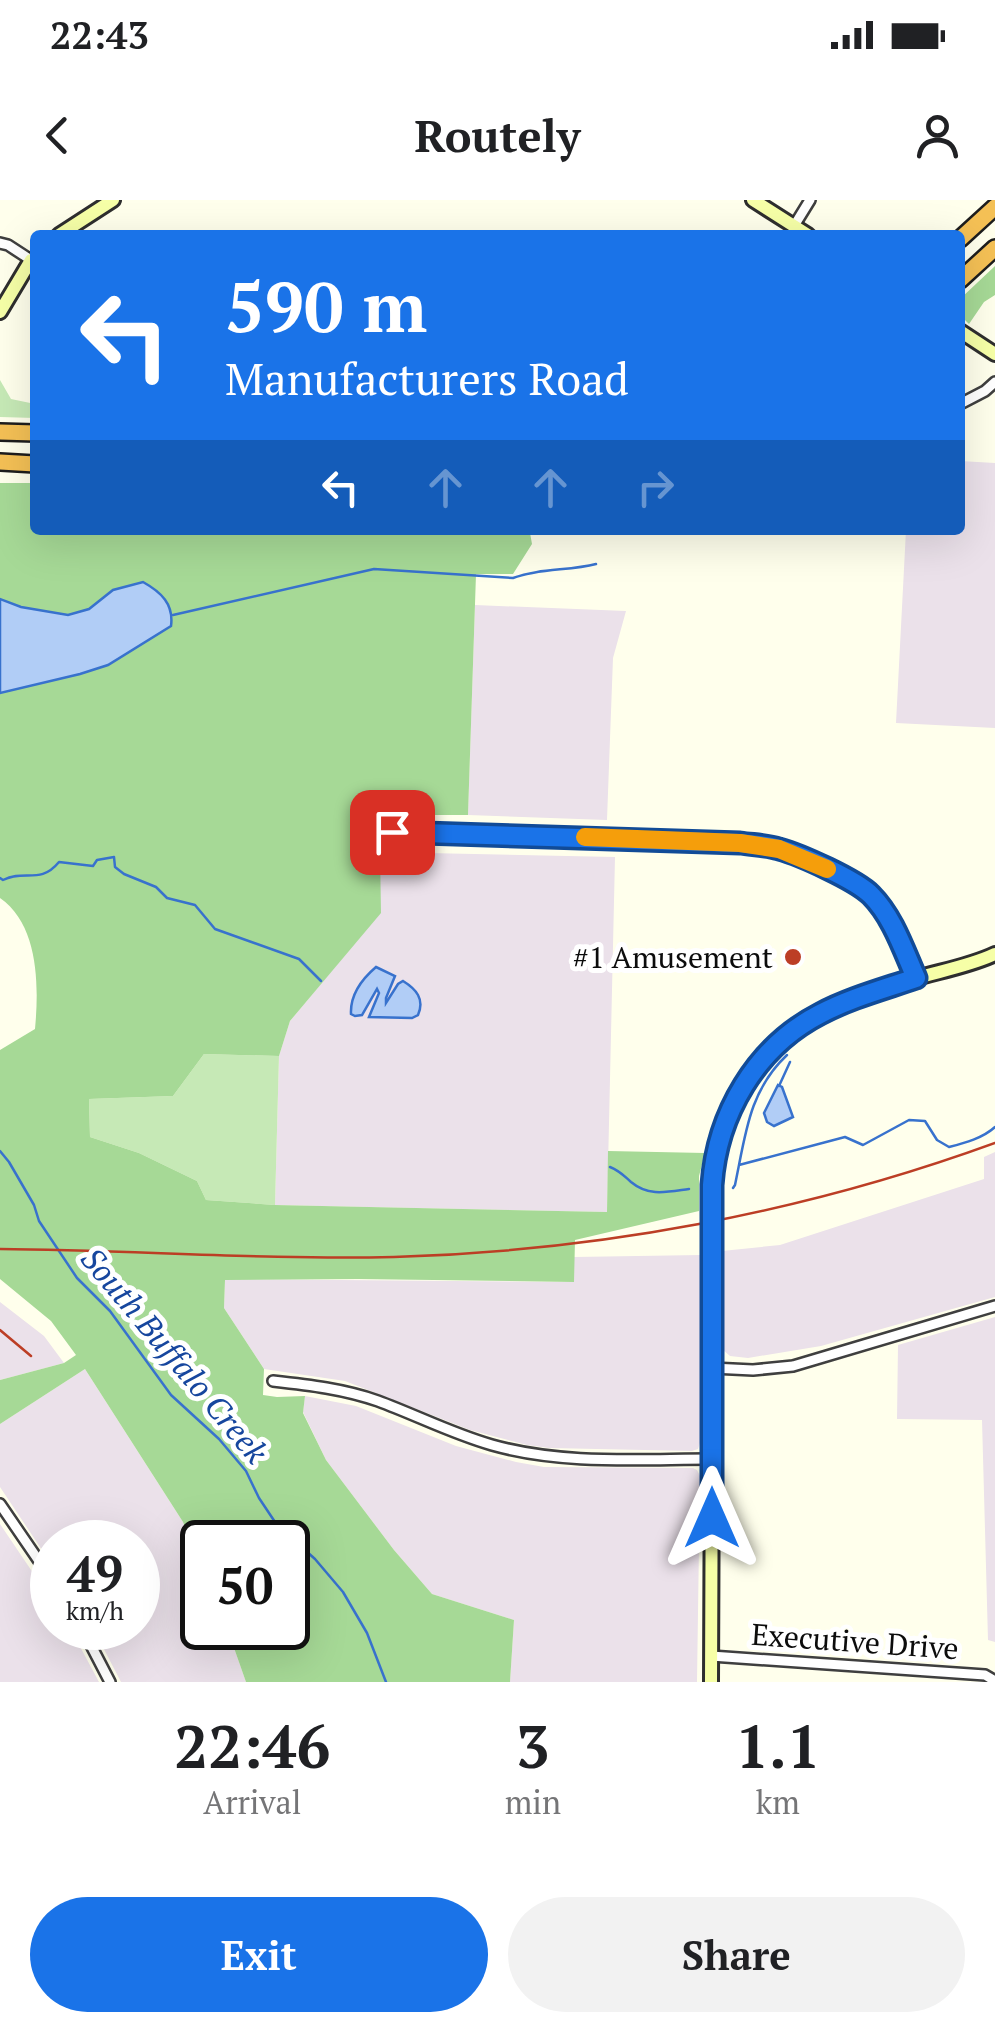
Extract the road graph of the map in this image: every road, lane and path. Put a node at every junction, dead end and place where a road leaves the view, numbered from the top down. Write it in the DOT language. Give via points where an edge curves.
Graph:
graph roads {
  1 [pos="113,200"];
  2 [pos="753,200"];
  3 [pos="810,200"];
  4 [pos="995,207"];
  5 [pos="794,226"];
  6 [pos="67,230"];
  7 [pos="800,230"];
  8 [pos="965,234"];
  9 [pos="0,243"];
  10 [pos="995,248"];
  11 [pos="30,256"];
  12 [pos="30,261"];
  13 [pos="30,263"];
  14 [pos="965,275"];
  15 [pos="0,292"];
  16 [pos="0,312"];
  17 [pos="965,334"];
  18 [pos="995,354"];
  19 [pos="995,382"];
  20 [pos="965,401"];
  21 [pos="0,432"];
  22 [pos="30,433"];
  23 [pos="0,462"];
  24 [pos="30,464"];
  25 [pos="372,831"];
  26 [pos="995,954"];
  27 [pos="916,978"];
  28 [pos="995,1306"];
  29 [pos="712,1368"];
  30 [pos="274,1382"];
  31 [pos="712,1459"];
  32 [pos="0,1504"];
  33 [pos="30,1548"];
  34 [pos="93,1650"];
  35 [pos="711,1656"];
  36 [pos="110,1682"];
  37 [pos="711,1682"];
  38 [pos="995,1682"];
  1 -- 6 [label="main road"];
  2 -- 5 [label="main road"];
  3 -- 5 [label="street"];
  4 -- 8 [label="highway"];
  5 -- 7 [label="main road"];
  9 -- 11 [label="street"];
  10 -- 14 [label="highway"];
  12 -- 15 [label="main road"];
  13 -- 16 [label="main road"];
  17 -- 18 [label="main road"];
  19 -- 20 [label="street"];
  21 -- 22 [label="highway"];
  23 -- 24 [label="highway"];
  25 -- 27 [label="street" via="779,849 868,892"];
  26 -- 27 [label="main road"];
  27 -- 29 [label="main road" via="796,1028 757,1066 731,1108 713,1174"];
  28 -- 29 [label="street" via="793,1366"];
  29 -- 31 [label="main road"];
  30 -- 31 [label="street" via="342,1390 532,1454"];
  31 -- 35 [label="main road"];
  32 -- 33 [label="street"];
  34 -- 36 [label="street"];
  35 -- 37 [label="main road"];
  35 -- 38 [label="street, Executive Drive" via="985,1676"];
}
